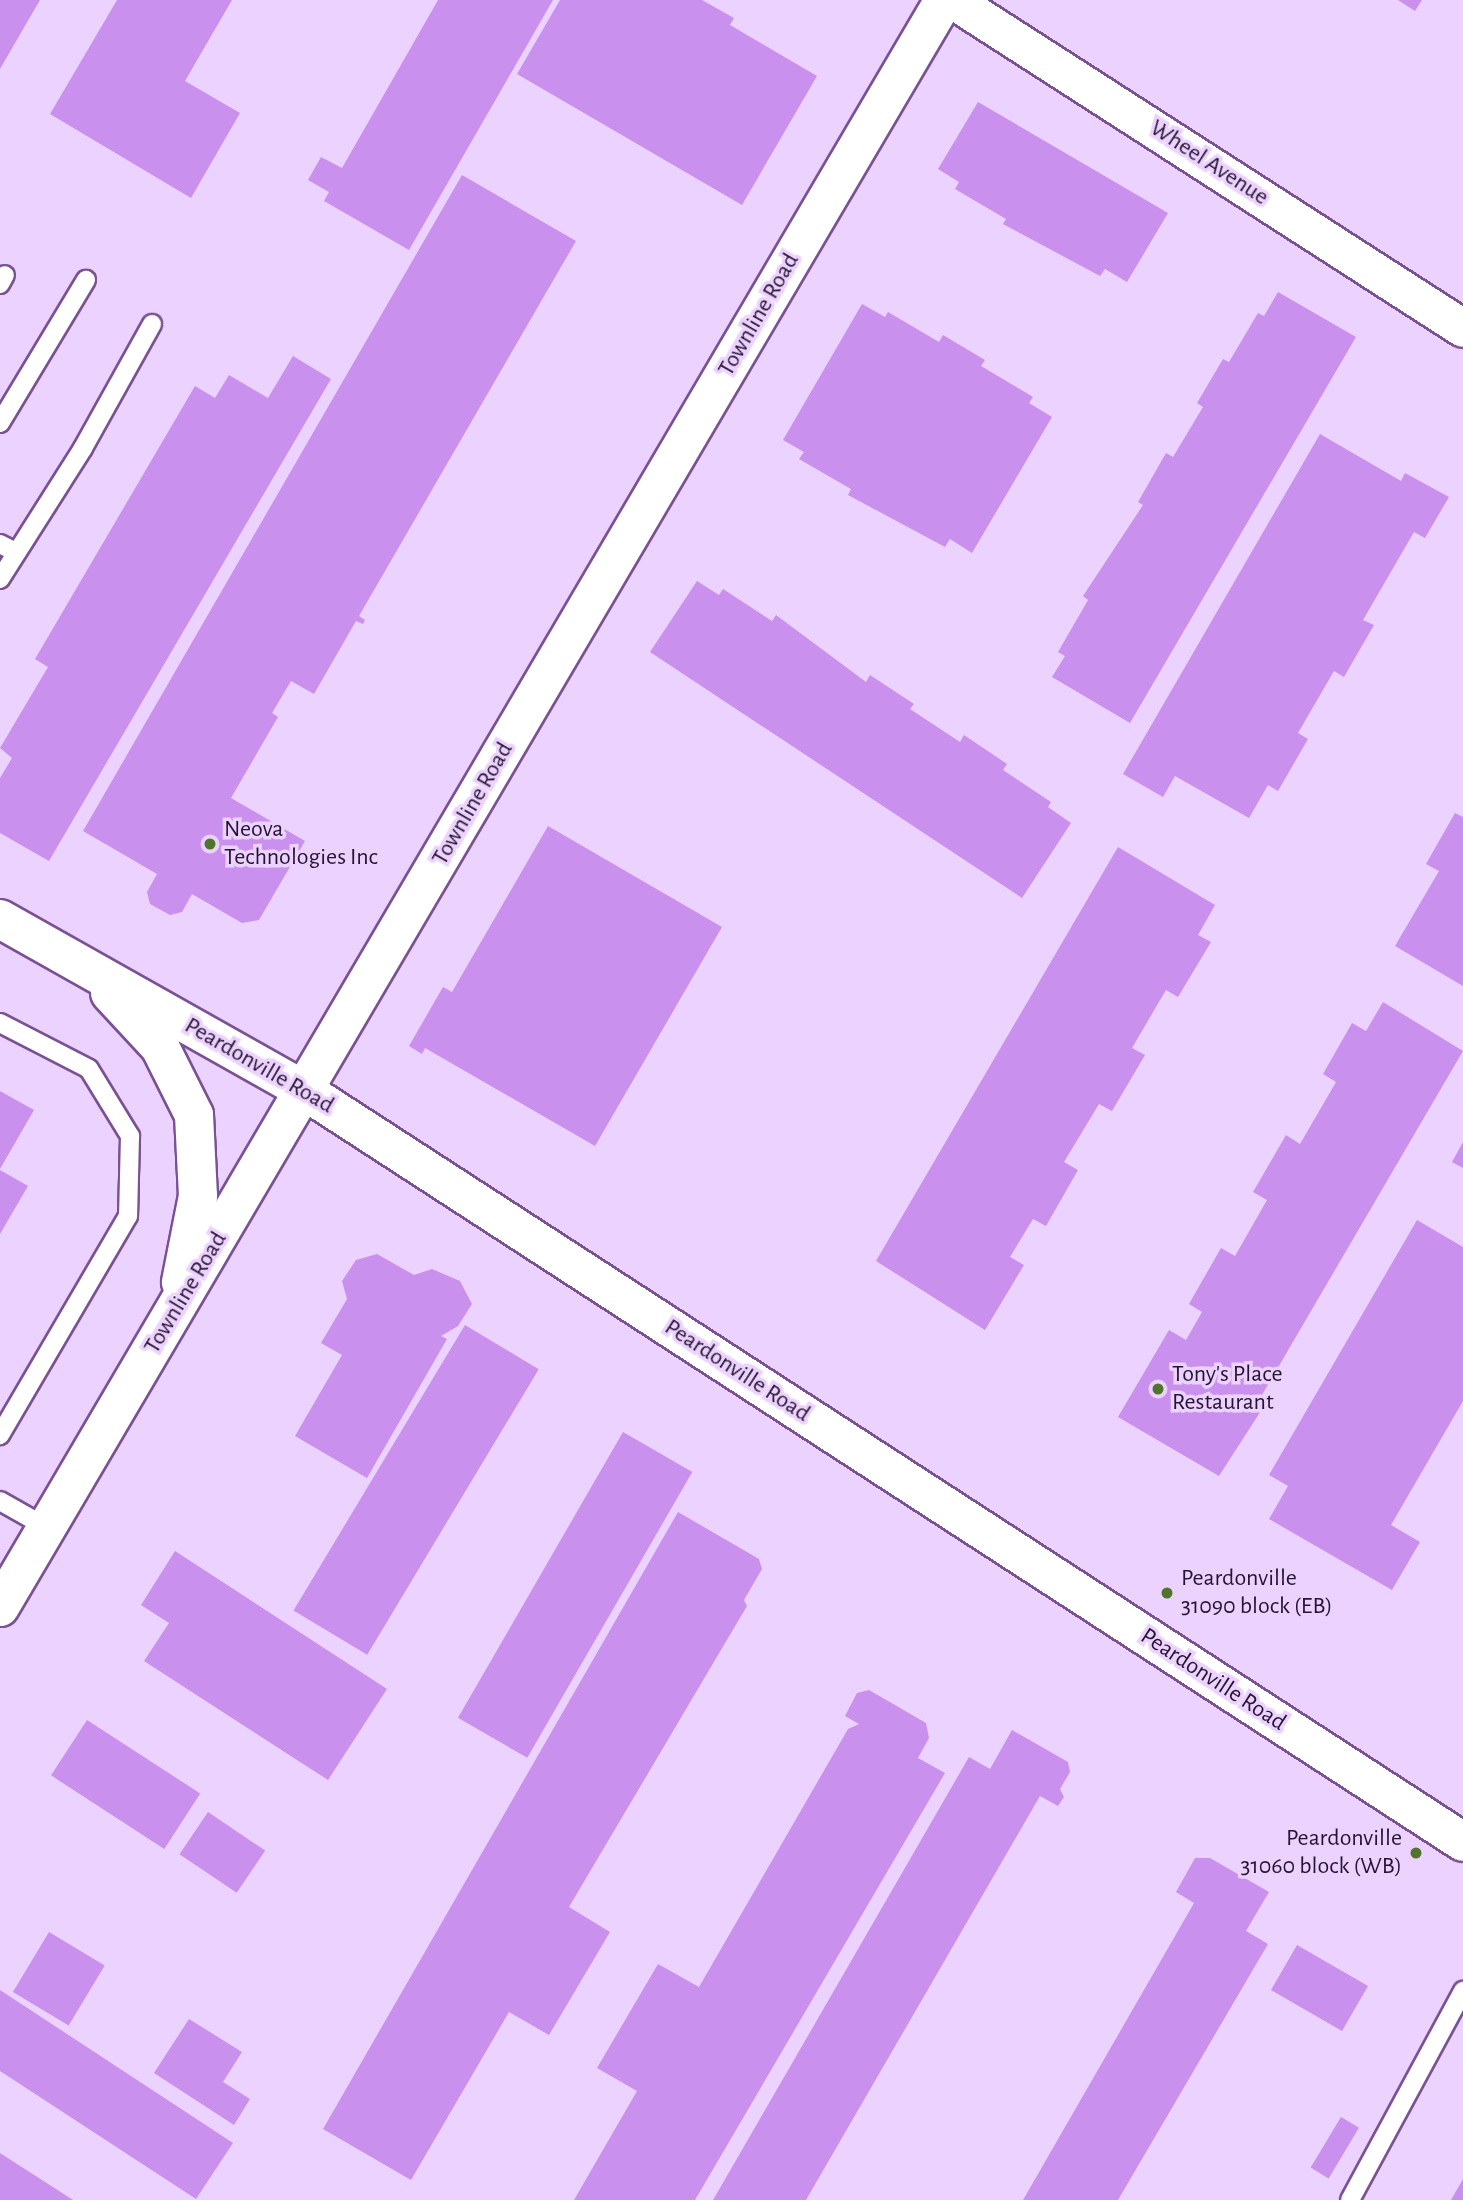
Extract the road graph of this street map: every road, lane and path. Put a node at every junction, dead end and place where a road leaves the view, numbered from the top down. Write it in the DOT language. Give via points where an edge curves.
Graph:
graph roads {
  1 [pos="944,0"];
  2 [pos="953,0"];
  3 [pos="86,280"];
  4 [pos="152,324"];
  5 [pos="1463,328"];
  6 [pos="0,423"];
  7 [pos="8,548"];
  8 [pos="0,579"];
  9 [pos="0,919"];
  10 [pos="87,968"];
  11 [pos="0,1023"];
  12 [pos="305,1091"];
  13 [pos="176,1311"];
  14 [pos="0,1435"];
  15 [pos="0,1501"];
  16 [pos="46,1527"];
  17 [pos="0,1607"];
  18 [pos="1463,1842"];
  19 [pos="1463,1991"];
  20 [pos="1350,2200"];
  1 -- 12 [label="main road, Townline Road"];
  2 -- 5 [label="street, Wheel Avenue"];
  3 -- 6 [label="lane"];
  4 -- 7 [label="lane" via="83,448"];
  7 -- 8 [label="lane"];
  9 -- 10 [label="main road, Peardonville Road"];
  10 -- 12 [label="main road, Peardonville Road"];
  10 -- 13 [label="main road" via="160,1047 194,1115 198,1196"];
  11 -- 14 [label="lane" via="89,1069 130,1136 128,1216"];
  12 -- 13 [label="main road, Townline Road"];
  12 -- 18 [label="main road, Peardonville Road"];
  13 -- 16 [label="main road, Townline Road"];
  15 -- 16 [label="lane"];
  16 -- 17 [label="main road, Townline Road"];
  19 -- 20 [label="lane"];
}
